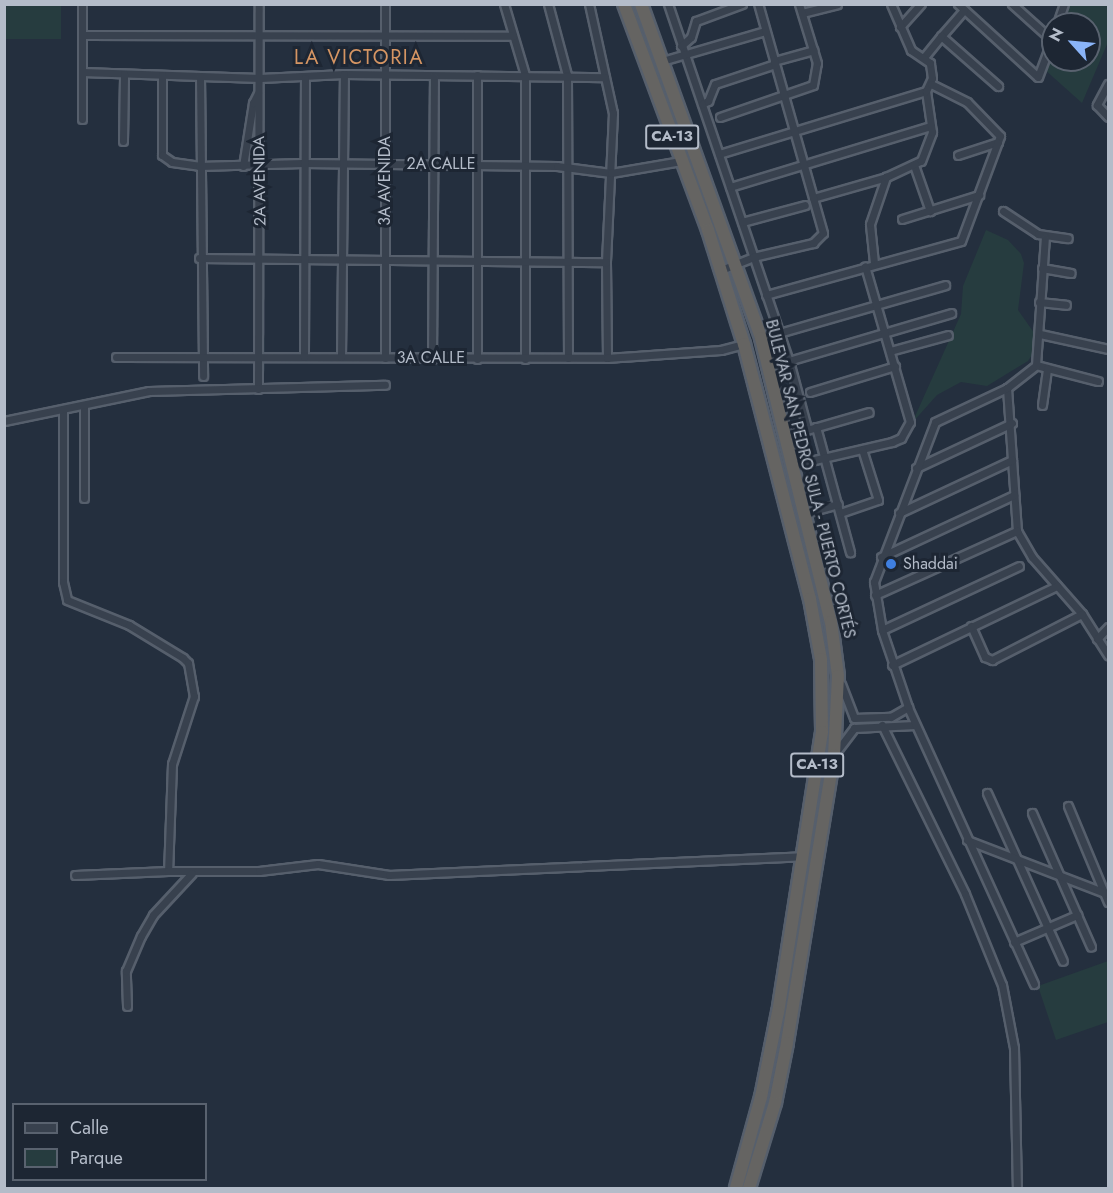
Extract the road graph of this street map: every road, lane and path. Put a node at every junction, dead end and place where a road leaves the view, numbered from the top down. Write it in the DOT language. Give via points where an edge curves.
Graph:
graph roads {
  1 [pos="82,4"];
  2 [pos="259,4"];
  3 [pos="386,4"];
  4 [pos="504,4"];
  5 [pos="548,4"];
  6 [pos="589,4"];
  7 [pos="624,4"];
  8 [pos="641,4"];
  9 [pos="668,4"];
  10 [pos="742,4"];
  11 [pos="758,4"];
  12 [pos="799,4"];
  13 [pos="837,4"];
  14 [pos="891,4"];
  15 [pos="921,4"];
  16 [pos="1012,4"];
  17 [pos="961,7"];
  18 [pos="802,13"];
  19 [pos="900,27"];
  20 [pos="1041,28"];
  21 [pos="765,31"];
  22 [pos="83,35"];
  23 [pos="259,35"];
  24 [pos="385,36"];
  25 [pos="513,36"];
  26 [pos="941,36"];
  27 [pos="681,46"];
  28 [pos="814,50"];
  29 [pos="684,54"];
  30 [pos="925,56"];
  31 [pos="663,62"];
  32 [pos="775,63"];
  33 [pos="1041,69"];
  34 [pos="82,72"];
  35 [pos="124,74"];
  36 [pos="344,74"];
  37 [pos="162,75"];
  38 [pos="385,75"];
  39 [pos="477,75"];
  40 [pos="525,75"];
  41 [pos="567,75"];
  42 [pos="200,76"];
  43 [pos="434,76"];
  44 [pos="605,77"];
  45 [pos="260,78"];
  46 [pos="305,78"];
  47 [pos="931,84"];
  48 [pos="1108,84"];
  49 [pos="998,86"];
  50 [pos="926,91"];
  51 [pos="258,93"];
  52 [pos="784,98"];
  53 [pos="702,104"];
  54 [pos="720,117"];
  55 [pos="1108,117"];
  56 [pos="82,118"];
  57 [pos="931,126"];
  58 [pos="794,131"];
  59 [pos="123,141"];
  60 [pos="998,142"];
  61 [pos="719,154"];
  62 [pos="958,155"];
  63 [pos="681,161"];
  64 [pos="303,163"];
  65 [pos="342,164"];
  66 [pos="386,164"];
  67 [pos="477,164"];
  68 [pos="804,164"];
  69 [pos="434,165"];
  70 [pos="914,165"];
  71 [pos="199,166"];
  72 [pos="243,166"];
  73 [pos="260,166"];
  74 [pos="525,166"];
  75 [pos="566,166"];
  76 [pos="610,173"];
  77 [pos="886,177"];
  78 [pos="730,187"];
  79 [pos="979,195"];
  80 [pos="813,198"];
  81 [pos="805,206"];
  82 [pos="930,211"];
  83 [pos="1003,211"];
  84 [pos="902,219"];
  85 [pos="742,222"];
  86 [pos="1045,237"];
  87 [pos="1068,238"];
  88 [pos="753,257"];
  89 [pos="199,258"];
  90 [pos="385,260"];
  91 [pos="260,261"];
  92 [pos="304,261"];
  93 [pos="341,261"];
  94 [pos="434,261"];
  95 [pos="477,261"];
  96 [pos="525,261"];
  97 [pos="568,262"];
  98 [pos="606,262"];
  99 [pos="874,263"];
  100 [pos="736,264"];
  101 [pos="865,266"];
  102 [pos="1042,268"];
  103 [pos="721,270"];
  104 [pos="1071,273"];
  105 [pos="945,285"];
  106 [pos="766,295"];
  107 [pos="1039,302"];
  108 [pos="876,304"];
  109 [pos="1066,305"];
  110 [pos="951,313"];
  111 [pos="884,332"];
  112 [pos="779,333"];
  113 [pos="948,334"];
  114 [pos="1040,334"];
  115 [pos="744,344"];
  116 [pos="1108,349"];
  117 [pos="891,351"];
  118 [pos="116,357"];
  119 [pos="260,357"];
  120 [pos="304,357"];
  121 [pos="342,357"];
  122 [pos="201,358"];
  123 [pos="385,358"];
  124 [pos="477,358"];
  125 [pos="568,358"];
  126 [pos="607,358"];
  127 [pos="432,359"];
  128 [pos="525,359"];
  129 [pos="789,361"];
  130 [pos="1036,365"];
  131 [pos="895,366"];
  132 [pos="768,367"];
  133 [pos="1047,368"];
  134 [pos="203,376"];
  135 [pos="1098,381"];
  136 [pos="385,386"];
  137 [pos="1008,388"];
  138 [pos="258,389"];
  139 [pos="810,393"];
  140 [pos="1042,405"];
  141 [pos="84,406"];
  142 [pos="63,410"];
  143 [pos="869,412"];
  144 [pos="4,421"];
  145 [pos="1012,423"];
  146 [pos="816,427"];
  147 [pos="807,428"];
  148 [pos="786,436"];
  149 [pos="862,449"];
  150 [pos="826,459"];
  151 [pos="1012,460"];
  152 [pos="793,465"];
  153 [pos="916,468"];
  154 [pos="1014,495"];
  155 [pos="84,498"];
  156 [pos="838,504"];
  157 [pos="805,513"];
  158 [pos="840,513"];
  159 [pos="898,513"];
  160 [pos="1017,531"];
  161 [pos="850,552"];
  162 [pos="881,557"];
  163 [pos="1019,566"];
  164 [pos="1057,586"];
  165 [pos="874,595"];
  166 [pos="1082,614"];
  167 [pos="971,626"];
  168 [pos="1108,627"];
  169 [pos="882,630"];
  170 [pos="1097,639"];
  171 [pos="1108,655"];
  172 [pos="892,665"];
  173 [pos="838,676"];
  174 [pos="908,706"];
  175 [pos="882,724"];
  176 [pos="915,725"];
  177 [pos="834,754"];
  178 [pos="987,793"];
  179 [pos="1068,806"];
  180 [pos="1032,813"];
  181 [pos="967,840"];
  182 [pos="803,856"];
  183 [pos="1015,857"];
  184 [pos="168,871"];
  185 [pos="192,873"];
  186 [pos="1060,874"];
  187 [pos="75,875"];
  188 [pos="1106,893"];
  189 [pos="811,897"];
  190 [pos="1108,902"];
  191 [pos="1077,915"];
  192 [pos="793,918"];
  193 [pos="1048,928"];
  194 [pos="1014,942"];
  195 [pos="1091,947"];
  196 [pos="802,950"];
  197 [pos="1063,960"];
  198 [pos="1034,984"];
  199 [pos="127,1006"];
  200 [pos="736,1188"];
  201 [pos="749,1188"];
  202 [pos="1017,1188"];
  1 -- 22 [label="street"];
  2 -- 23 [label="street, 2A AVENIDA"];
  3 -- 24 [label="street, 3A AVENIDA"];
  4 -- 25 [label="street"];
  5 -- 41 [label="street"];
  6 -- 44 [label="street"];
  7 -- 63 [label="highway, BULEVAR SAN PEDRO SULA - PUERTO CORTÉS / CA-13"];
  8 -- 31 [label="highway, BULEVAR SAN PEDRO SULA - PUERTO CORTÉS / CA-13"];
  9 -- 27 [label="street"];
  10 -- 27 [label="street" via="696,21 691,37"];
  11 -- 21 [label="street"];
  12 -- 18 [label="street"];
  13 -- 18 [label="street"];
  14 -- 19 [label="street"];
  15 -- 19 [label="street"];
  16 -- 20 [label="street"];
  17 -- 26 [label="street"];
  17 -- 33 [label="street" via="1038,77"];
  18 -- 28 [label="street"];
  19 -- 30 [label="street" via="911,50"];
  21 -- 29 [label="street"];
  21 -- 32 [label="street"];
  22 -- 23 [label="street"];
  22 -- 34 [label="street"];
  23 -- 24 [label="street"];
  23 -- 45 [label="street, 2A AVENIDA"];
  24 -- 25 [label="street"];
  24 -- 38 [label="street, 3A AVENIDA"];
  25 -- 40 [label="street"];
  26 -- 30 [label="street"];
  26 -- 49 [label="street"];
  27 -- 29 [label="street"];
  28 -- 32 [label="street"];
  28 -- 52 [label="street" via="818,76 813,85"];
  29 -- 31 [label="street"];
  29 -- 53 [label="street"];
  30 -- 47 [label="street" via="932,71"];
  31 -- 100 [label="highway, BULEVAR SAN PEDRO SULA - PUERTO CORTÉS / CA-13"];
  32 -- 52 [label="street"];
  32 -- 53 [label="street" via="715,84 708,102"];
  34 -- 35 [label="street"];
  34 -- 56 [label="street"];
  35 -- 37 [label="street"];
  35 -- 59 [label="street"];
  36 -- 38 [label="street"];
  36 -- 46 [label="street"];
  36 -- 65 [label="street"];
  37 -- 42 [label="street"];
  37 -- 71 [label="street, 2A CALLE" via="162,155 172,162"];
  38 -- 43 [label="street"];
  38 -- 66 [label="street, 3A AVENIDA"];
  39 -- 40 [label="street"];
  39 -- 43 [label="street"];
  39 -- 67 [label="street"];
  40 -- 41 [label="street"];
  40 -- 74 [label="street"];
  41 -- 44 [label="street"];
  41 -- 75 [label="street"];
  42 -- 45 [label="street"];
  42 -- 71 [label="street"];
  43 -- 69 [label="street"];
  44 -- 76 [label="street" via="613,113"];
  45 -- 46 [label="street"];
  45 -- 51 [label="street, 2A AVENIDA"];
  46 -- 64 [label="street"];
  47 -- 50 [label="street"];
  47 -- 60 [label="street" via="967,102 1000,136"];
  48 -- 55 [label="street" via="1097,105"];
  50 -- 57 [label="street"];
  50 -- 58 [label="street"];
  51 -- 72 [label="street"];
  51 -- 73 [label="street, 2A AVENIDA"];
  52 -- 54 [label="street"];
  52 -- 58 [label="street"];
  53 -- 61 [label="street"];
  57 -- 68 [label="street"];
  57 -- 70 [label="street" via="927,151"];
  58 -- 61 [label="street"];
  58 -- 68 [label="street"];
  60 -- 62 [label="street"];
  60 -- 79 [label="street"];
  61 -- 78 [label="street"];
  63 -- 76 [label="street, 2A CALLE"];
  63 -- 103 [label="highway, BULEVAR SAN PEDRO SULA - PUERTO CORTÉS / CA-13"];
  64 -- 65 [label="street, 2A CALLE"];
  64 -- 73 [label="street, 2A CALLE"];
  64 -- 92 [label="street"];
  65 -- 66 [label="street, 2A CALLE"];
  65 -- 93 [label="street"];
  66 -- 69 [label="street, 2A CALLE"];
  66 -- 90 [label="street, 3A AVENIDA"];
  67 -- 69 [label="street, 2A CALLE"];
  67 -- 74 [label="street, 2A CALLE"];
  67 -- 95 [label="street"];
  68 -- 78 [label="street"];
  68 -- 80 [label="street"];
  69 -- 94 [label="street"];
  70 -- 77 [label="street"];
  70 -- 82 [label="street"];
  71 -- 72 [label="street, 2A CALLE"];
  71 -- 89 [label="street"];
  72 -- 73 [label="street, 2A CALLE"];
  73 -- 91 [label="street, 2A AVENIDA"];
  74 -- 75 [label="street, 2A CALLE"];
  74 -- 96 [label="street"];
  75 -- 76 [label="street, 2A CALLE"];
  75 -- 97 [label="street"];
  76 -- 98 [label="street"];
  77 -- 80 [label="street"];
  77 -- 99 [label="street" via="870,224"];
  78 -- 85 [label="street"];
  79 -- 82 [label="street"];
  79 -- 99 [label="street" via="957,243"];
  80 -- 88 [label="street" via="823,233 821,239"];
  81 -- 85 [label="street"];
  82 -- 84 [label="street"];
  83 -- 86 [label="street"];
  85 -- 88 [label="street"];
  86 -- 87 [label="street"];
  86 -- 102 [label="street"];
  88 -- 100 [label="street"];
  88 -- 106 [label="street"];
  89 -- 91 [label="street"];
  89 -- 122 [label="street"];
  90 -- 93 [label="street"];
  90 -- 94 [label="street"];
  90 -- 123 [label="street, 3A AVENIDA"];
  91 -- 92 [label="street"];
  91 -- 119 [label="street, 2A AVENIDA"];
  92 -- 93 [label="street"];
  92 -- 120 [label="street"];
  93 -- 121 [label="street"];
  94 -- 95 [label="street"];
  94 -- 127 [label="street"];
  95 -- 96 [label="street"];
  95 -- 124 [label="street"];
  96 -- 97 [label="street"];
  96 -- 128 [label="street"];
  97 -- 98 [label="street"];
  97 -- 125 [label="street"];
  98 -- 126 [label="street"];
  99 -- 101 [label="street"];
  100 -- 103 [label="street"];
  100 -- 132 [label="highway, BULEVAR SAN PEDRO SULA - PUERTO CORTÉS / CA-13"];
  101 -- 106 [label="street"];
  101 -- 108 [label="street"];
  102 -- 104 [label="street"];
  102 -- 107 [label="street"];
  103 -- 115 [label="highway, BULEVAR SAN PEDRO SULA - PUERTO CORTÉS / CA-13"];
  105 -- 108 [label="street"];
  106 -- 112 [label="street"];
  107 -- 109 [label="street"];
  107 -- 114 [label="street"];
  108 -- 111 [label="street"];
  108 -- 112 [label="street"];
  110 -- 111 [label="street"];
  111 -- 117 [label="street"];
  111 -- 129 [label="street"];
  112 -- 129 [label="street"];
  113 -- 117 [label="street"];
  114 -- 116 [label="street"];
  114 -- 130 [label="street"];
  115 -- 126 [label="street, 3A CALLE" via="721,350"];
  115 -- 182 [label="highway, BULEVAR SAN PEDRO SULA - PUERTO CORTÉS / CA-13" via="818,635 822,732"];
  117 -- 131 [label="street"];
  118 -- 122 [label="street, 3A CALLE"];
  119 -- 120 [label="street, 3A CALLE"];
  119 -- 122 [label="street, 3A CALLE"];
  119 -- 138 [label="street, 2A AVENIDA"];
  120 -- 121 [label="street, 3A CALLE"];
  121 -- 123 [label="street, 3A CALLE"];
  122 -- 134 [label="street"];
  123 -- 127 [label="street, 3A CALLE"];
  124 -- 127 [label="street, 3A CALLE"];
  124 -- 128 [label="street, 3A CALLE"];
  125 -- 126 [label="street, 3A CALLE"];
  125 -- 128 [label="street, 3A CALLE"];
  129 -- 132 [label="street"];
  129 -- 147 [label="street"];
  130 -- 133 [label="street"];
  130 -- 137 [label="street"];
  131 -- 139 [label="street"];
  131 -- 149 [label="street" via="910,422 901,438"];
  132 -- 148 [label="highway, BULEVAR SAN PEDRO SULA - PUERTO CORTÉS / CA-13"];
  133 -- 135 [label="street"];
  133 -- 140 [label="street"];
  136 -- 138 [label="street"];
  137 -- 145 [label="street"];
  137 -- 153 [label="street" via="935,422"];
  138 -- 141 [label="street" via="149,391"];
  141 -- 142 [label="street"];
  141 -- 155 [label="street"];
  142 -- 144 [label="street"];
  142 -- 184 [label="street" via="63,582 67,600 129,625 188,663 193,704 172,764"];
  143 -- 146 [label="street"];
  145 -- 151 [label="street"];
  145 -- 153 [label="street"];
  146 -- 147 [label="street"];
  146 -- 150 [label="street"];
  147 -- 148 [label="street"];
  148 -- 152 [label="highway, BULEVAR SAN PEDRO SULA - PUERTO CORTÉS / CA-13"];
  149 -- 150 [label="street"];
  149 -- 158 [label="street" via="878,500"];
  150 -- 152 [label="street"];
  150 -- 156 [label="street"];
  151 -- 154 [label="street"];
  151 -- 159 [label="street"];
  152 -- 157 [label="highway, BULEVAR SAN PEDRO SULA - PUERTO CORTÉS / CA-13"];
  153 -- 159 [label="street"];
  154 -- 160 [label="street"];
  154 -- 162 [label="street"];
  156 -- 157 [label="street"];
  156 -- 158 [label="street"];
  157 -- 173 [label="highway, BULEVAR SAN PEDRO SULA - PUERTO CORTÉS / CA-13" via="831,622"];
  158 -- 161 [label="street"];
  159 -- 162 [label="street"];
  160 -- 164 [label="street" via="1032,557"];
  160 -- 165 [label="street"];
  162 -- 165 [label="street"];
  163 -- 169 [label="street"];
  164 -- 166 [label="street"];
  164 -- 167 [label="street"];
  165 -- 169 [label="street"];
  166 -- 167 [label="street" via="992,660 985,657"];
  166 -- 170 [label="street"];
  167 -- 172 [label="street"];
  168 -- 170 [label="street"];
  169 -- 172 [label="street"];
  170 -- 171 [label="street"];
  172 -- 174 [label="street"];
  173 -- 174 [label="street" via="854,718 891,717"];
  173 -- 177 [label="highway, BULEVAR SAN PEDRO SULA - PUERTO CORTÉS / CA-13"];
  174 -- 176 [label="street"];
  175 -- 176 [label="street"];
  175 -- 177 [label="street" via="854,728"];
  175 -- 202 [label="street" via="965,894 1002,985 1014,1048"];
  176 -- 181 [label="street"];
  177 -- 189 [label="highway, BULEVAR SAN PEDRO SULA - PUERTO CORTÉS / CA-13"];
  178 -- 183 [label="street"];
  179 -- 188 [label="street"];
  180 -- 186 [label="street"];
  181 -- 183 [label="street"];
  181 -- 194 [label="street"];
  182 -- 185 [label="street" via="389,875 318,864"];
  182 -- 189 [label="highway" via="806,864 801,905"];
  182 -- 192 [label="highway, BULEVAR SAN PEDRO SULA - PUERTO CORTÉS / CA-13"];
  183 -- 186 [label="street"];
  183 -- 193 [label="street"];
  184 -- 185 [label="street"];
  184 -- 187 [label="street"];
  185 -- 199 [label="street" via="153,915 141,936 126,971"];
  186 -- 188 [label="street"];
  186 -- 191 [label="street"];
  188 -- 190 [label="street"];
  189 -- 196 [label="highway, BULEVAR SAN PEDRO SULA - PUERTO CORTÉS / CA-13"];
  191 -- 193 [label="street"];
  191 -- 195 [label="street"];
  192 -- 196 [label="highway" via="797,910 802,910"];
  192 -- 200 [label="highway, BULEVAR SAN PEDRO SULA - PUERTO CORTÉS / CA-13" via="771,1049"];
  193 -- 194 [label="street"];
  193 -- 197 [label="street"];
  194 -- 198 [label="street"];
  196 -- 201 [label="highway, BULEVAR SAN PEDRO SULA - PUERTO CORTÉS / CA-13" via="775,1103"];
}
